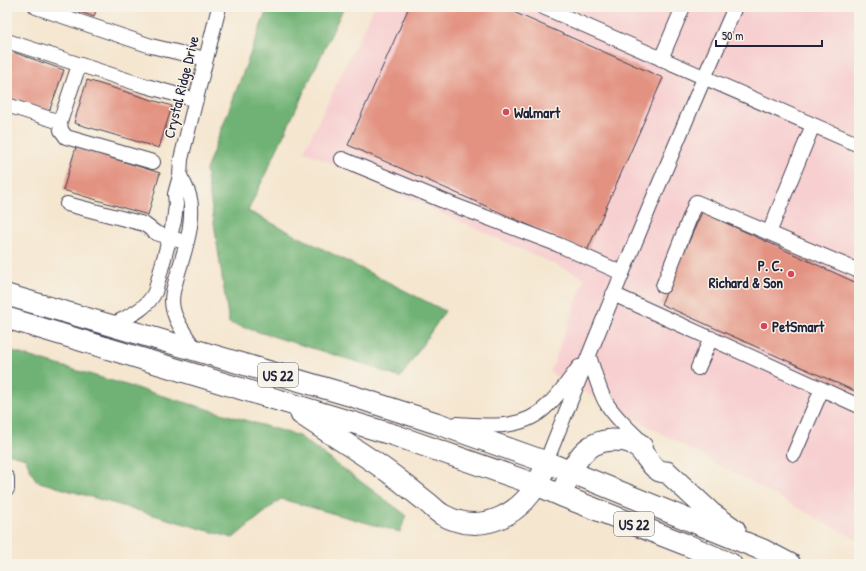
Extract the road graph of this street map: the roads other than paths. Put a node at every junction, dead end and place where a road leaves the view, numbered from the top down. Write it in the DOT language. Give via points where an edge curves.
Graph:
graph roads {
  1 [pos="36,7"];
  2 [pos="219,7"];
  3 [pos="543,7"];
  4 [pos="683,7"];
  5 [pos="735,7"];
  6 [pos="7,41"];
  7 [pos="206,59"];
  8 [pos="661,59"];
  9 [pos="78,65"];
  10 [pos="704,78"];
  11 [pos="196,100"];
  12 [pos="7,105"];
  13 [pos="60,122"];
  14 [pos="813,125"];
  15 [pos="859,145"];
  16 [pos="342,159"];
  17 [pos="153,162"];
  18 [pos="180,176"];
  19 [pos="67,204"];
  20 [pos="175,214"];
  21 [pos="190,216"];
  22 [pos="769,233"];
  23 [pos="170,238"];
  24 [pos="187,243"];
  25 [pos="859,271"];
  26 [pos="622,273"];
  27 [pos="663,286"];
  28 [pos="7,294"];
  29 [pos="613,294"];
  30 [pos="7,318"];
  31 [pos="112,325"];
  32 [pos="711,338"];
  33 [pos="195,349"];
  34 [pos="589,356"];
  35 [pos="698,368"];
  36 [pos="822,389"];
  37 [pos="282,401"];
  38 [pos="859,406"];
  39 [pos="436,423"];
  40 [pos="794,454"];
  41 [pos="546,462"];
  42 [pos="570,472"];
  43 [pos="667,472"];
  44 [pos="7,478"];
  45 [pos="537,485"];
  46 [pos="7,489"];
  47 [pos="562,496"];
  48 [pos="763,550"];
  49 [pos="731,564"];
  50 [pos="790,564"];
  1 -- 7 [label="street" via="151,46"];
  2 -- 7 [label="street, Crystal Ridge Drive"];
  3 -- 8 [label="street"];
  4 -- 8 [label="street"];
  5 -- 10 [label="street"];
  6 -- 9 [label="street"];
  7 -- 11 [label="street, Crystal Ridge Drive"];
  8 -- 10 [label="street"];
  9 -- 11 [label="street"];
  9 -- 13 [label="street"];
  10 -- 14 [label="street"];
  10 -- 26 [label="street"];
  11 -- 18 [label="street, Crystal Ridge Drive" via="180,159"];
  12 -- 13 [label="street"];
  13 -- 17 [label="street" via="61,130 66,137"];
  14 -- 15 [label="street"];
  14 -- 22 [label="street"];
  16 -- 26 [label="street" via="559,245"];
  18 -- 20 [label="street, Crystal Ridge Drive" via="175,194"];
  18 -- 21 [label="street, Crystal Ridge Drive" via="189,193"];
  19 -- 23 [label="street" via="144,224 156,233"];
  20 -- 21 [label="street"];
  20 -- 23 [label="street, Crystal Ridge Drive"];
  21 -- 24 [label="street, Crystal Ridge Drive"];
  22 -- 25 [label="street"];
  22 -- 27 [label="street" via="696,202"];
  23 -- 24 [label="street"];
  23 -- 31 [label="street, Crystal Ridge Drive" via="150,302"];
  24 -- 33 [label="street, Crystal Ridge Drive" via="172,294 173,309"];
  26 -- 29 [label="street"];
  28 -- 31 [label="highway, US 22"];
  29 -- 32 [label="street"];
  29 -- 34 [label="street"];
  30 -- 37 [label="highway, US 22"];
  31 -- 33 [label="highway, US 22"];
  32 -- 35 [label="street"];
  32 -- 36 [label="street"];
  33 -- 39 [label="highway, US 22"];
  34 -- 39 [label="street" via="548,406 527,419 515,424 496,426"];
  34 -- 41 [label="street"];
  34 -- 43 [label="street" via="606,402 666,467"];
  36 -- 38 [label="street"];
  36 -- 40 [label="street"];
  37 -- 45 [label="highway, US 22" via="394,435"];
  37 -- 45 [label="highway" via="387,471 442,515 464,523 484,523 508,515"];
  39 -- 41 [label="highway, US 22"];
  41 -- 42 [label="highway, US 22"];
  41 -- 45 [label="highway"];
  42 -- 43 [label="highway" via="579,456 591,446 603,441 618,440 633,444 658,471"];
  42 -- 47 [label="highway"];
  42 -- 48 [label="highway, US 22"];
  43 -- 48 [label="highway" via="711,513"];
  44 -- 46 [label="street"];
  45 -- 47 [label="highway, US 22"];
  47 -- 49 [label="highway, US 22"];
  48 -- 50 [label="highway, US 22"];
}
